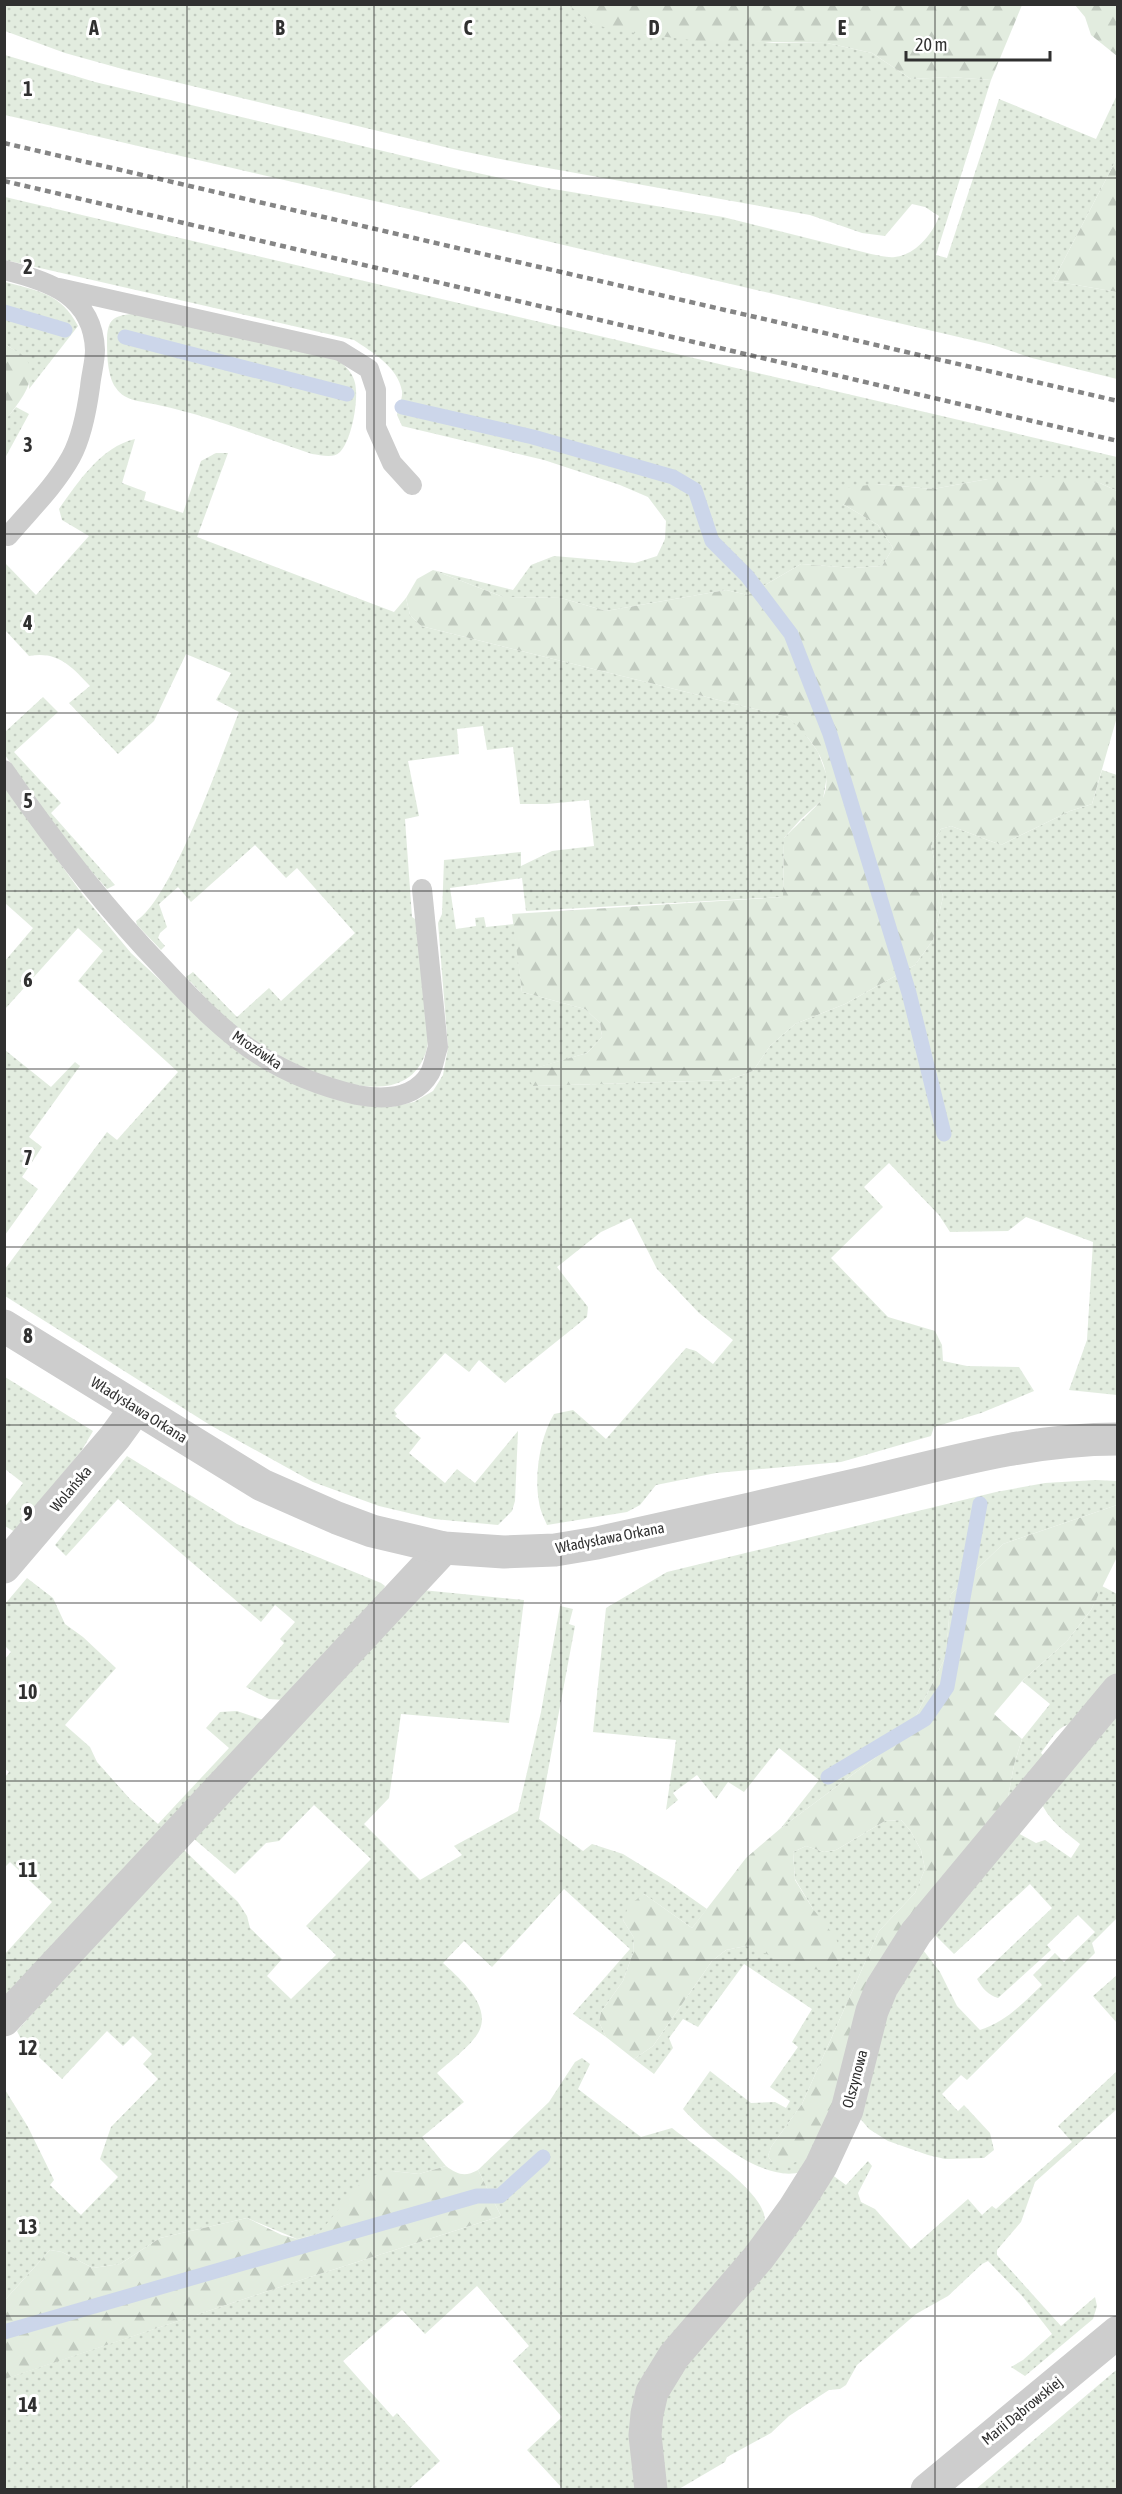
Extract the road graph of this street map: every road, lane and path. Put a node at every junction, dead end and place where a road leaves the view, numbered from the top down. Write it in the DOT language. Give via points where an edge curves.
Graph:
graph roads {
  1 [pos="4,270"];
  2 [pos="59,288"];
  3 [pos="412,485"];
  4 [pos="8,536"];
  5 [pos="4,770"];
  6 [pos="422,889"];
  7 [pos="4,1326"];
  8 [pos="136,1408"];
  9 [pos="1118,1439"];
  10 [pos="444,1548"];
  11 [pos="4,1567"];
  12 [pos="1118,1690"];
  13 [pos="4,2020"];
  14 [pos="1118,2332"];
  15 [pos="651,2490"];
  16 [pos="927,2490"];
  1 -- 2 [label="lane"];
  2 -- 3 [label="lane" via="340,351 369,369 376,390 376,427 392,463"];
  2 -- 4 [label="lane" via="79,304 90,323 95,351 86,410 72,457"];
  5 -- 6 [label="lane, Mrozówka" via="101,901 172,978 217,1022 260,1056 328,1088 385,1099 407,1093 430,1072 438,1047"];
  7 -- 8 [label="street, Władysława Orkana"];
  8 -- 10 [label="street, Władysława Orkana" via="297,1502 372,1530"];
  8 -- 11 [label="street, Wolańska"];
  9 -- 10 [label="street, Władysława Orkana" via="1077,1439 962,1459 555,1550"];
  10 -- 13 [label="street"];
  12 -- 15 [label="street, Olszynowa" via="915,1932 882,1987 872,2011 847,2110 821,2166 759,2257 674,2356 652,2392 645,2435"];
  14 -- 16 [label="street, Marii Dąbrowskiej"];
}
